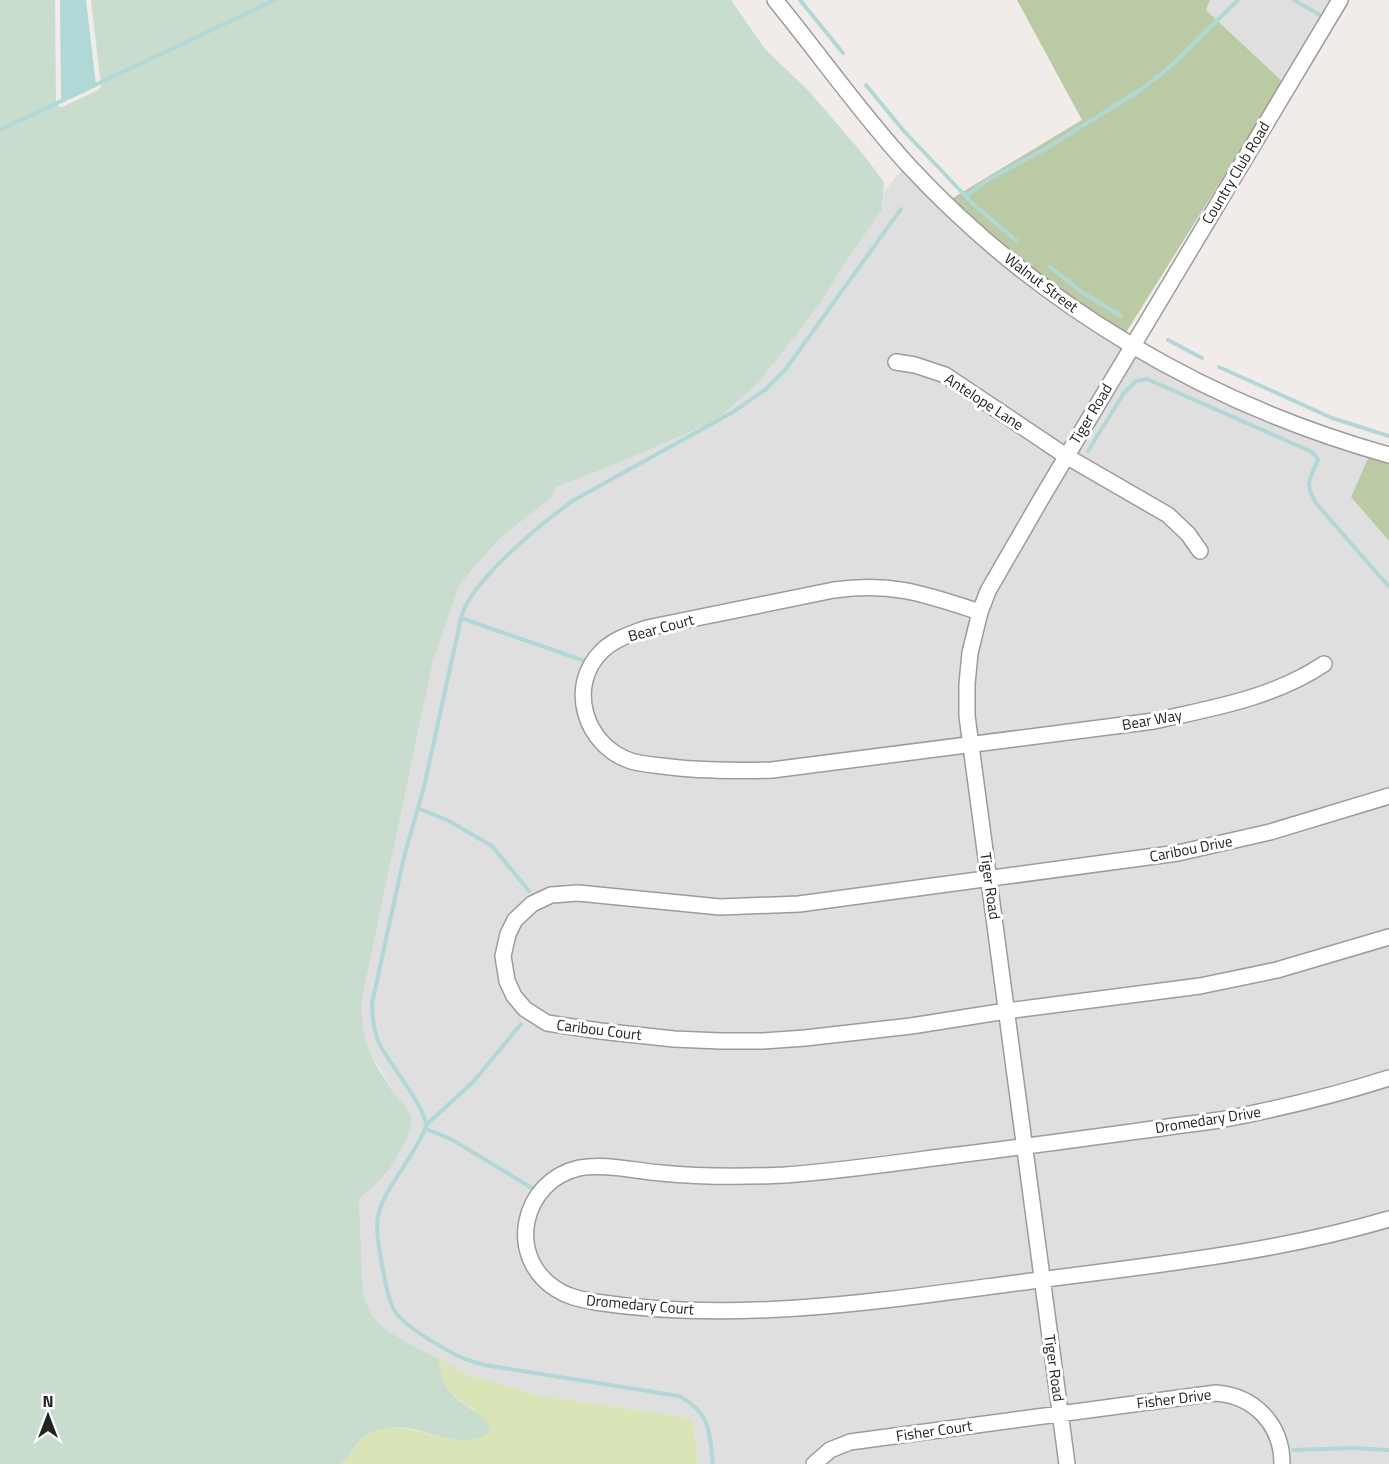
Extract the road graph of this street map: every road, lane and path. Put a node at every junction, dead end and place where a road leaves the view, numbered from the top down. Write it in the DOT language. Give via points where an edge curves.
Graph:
graph roads {
  1 [pos="775,0"];
  2 [pos="1341,0"];
  3 [pos="1132,346"];
  4 [pos="896,362"];
  5 [pos="1389,455"];
  6 [pos="1066,456"];
  7 [pos="1200,551"];
  8 [pos="980,612"];
  9 [pos="1324,663"];
  10 [pos="971,746"];
  11 [pos="1389,796"];
  12 [pos="989,879"];
  13 [pos="1389,937"];
  14 [pos="1006,1011"];
  15 [pos="1389,1078"];
  16 [pos="1025,1146"];
  17 [pos="1389,1219"];
  18 [pos="1042,1279"];
  19 [pos="1060,1414"];
  20 [pos="814,1464"];
  21 [pos="1067,1464"];
  22 [pos="1282,1464"];
  1 -- 3 [label="street, Walnut Street" via="880,133 939,197 1048,291"];
  2 -- 3 [label="street, Country Club Road"];
  3 -- 5 [label="street, Walnut Street" via="1267,414"];
  3 -- 6 [label="street, Tiger Road"];
  4 -- 6 [label="street, Antelope Lane" via="945,375"];
  6 -- 7 [label="street, Antelope Lane" via="1168,515"];
  6 -- 8 [label="street, Tiger Road" via="988,591"];
  8 -- 10 [label="street, Tiger Road" via="967,684"];
  8 -- 10 [label="street, Bear Court" via="915,591 854,587 647,628 601,651 588,672 583,696 590,727 607,748 630,761 680,768 772,770"];
  9 -- 10 [label="street, Bear Way" via="1267,693 1211,709 1154,721"];
  10 -- 12 [label="street, Tiger Road"];
  11 -- 12 [label="street, Caribou Drive" via="1212,846"];
  12 -- 14 [label="street, Tiger Road"];
  12 -- 14 [label="street, Caribou Court" via="762,907 676,904 578,893 551,896 532,904 515,920 504,948 504,972 519,1003 547,1023 674,1039 805,1038"];
  13 -- 14 [label="street" via="1277,970 1200,986"];
  14 -- 16 [label="street, Tiger Road"];
  15 -- 16 [label="street, Dromedary Drive" via="1346,1092 1220,1120"];
  16 -- 18 [label="street, Tiger Road"];
  16 -- 18 [label="street, Dromedary Court" via="777,1175 702,1176 598,1166 575,1169 559,1174 542,1190 530,1210 526,1242 538,1271 555,1288 577,1299 643,1307 709,1311 807,1309"];
  17 -- 18 [label="street" via="1242,1253"];
  18 -- 19 [label="street, Tiger Road"];
  19 -- 20 [label="street, Fisher Court" via="850,1442 830,1450"];
  19 -- 21 [label="street, Tiger Road"];
  19 -- 22 [label="street, Fisher Drive" via="1224,1394 1247,1401 1266,1416 1278,1436"];
}
